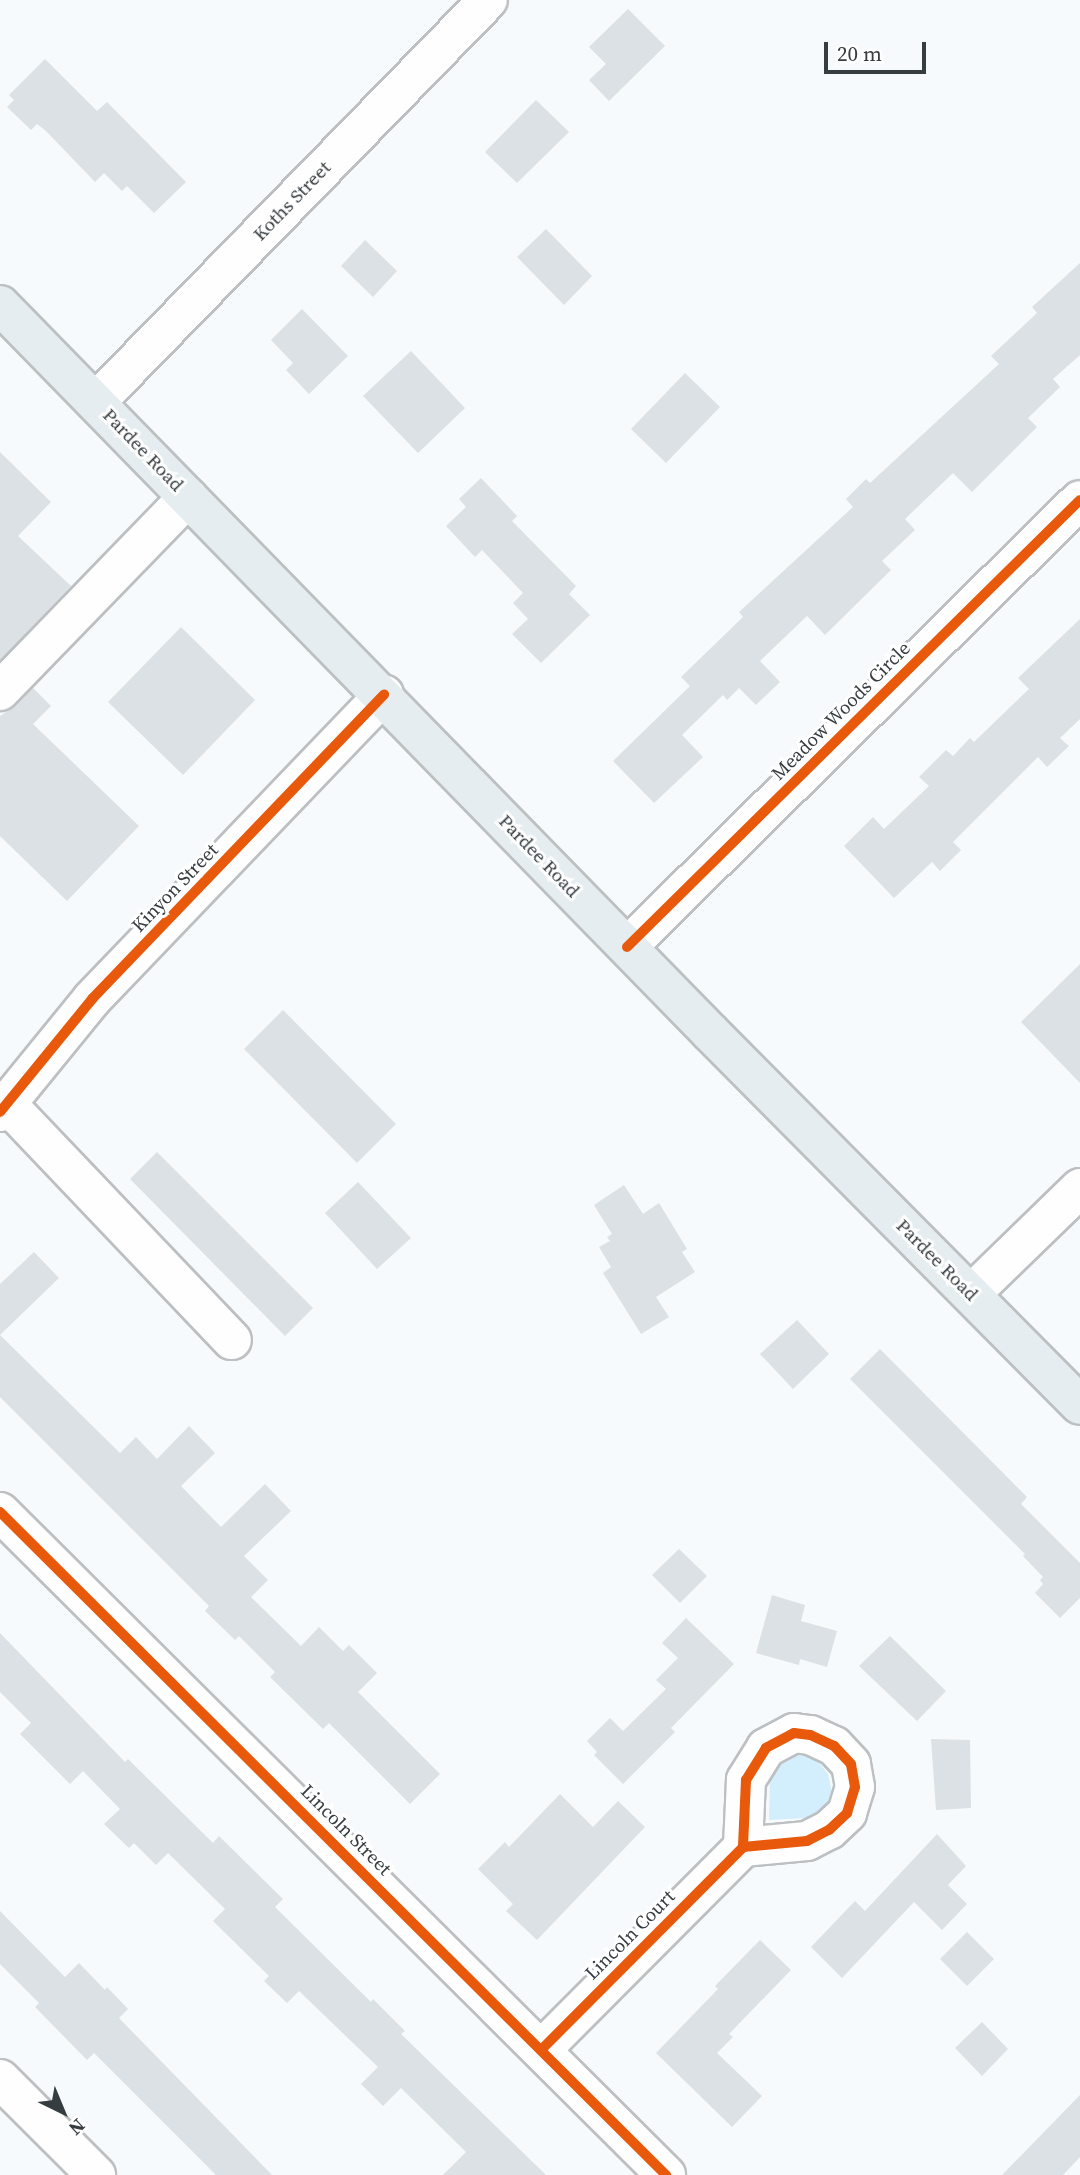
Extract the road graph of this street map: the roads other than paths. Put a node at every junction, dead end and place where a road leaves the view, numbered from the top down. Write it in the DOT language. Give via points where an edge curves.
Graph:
graph roads {
  1 [pos="488,0"];
  2 [pos="0,304"];
  3 [pos="96,402"];
  4 [pos="188,497"];
  5 [pos="1080,500"];
  6 [pos="0,691"];
  7 [pos="384,694"];
  8 [pos="627,947"];
  9 [pos="3,1108"];
  10 [pos="1080,1188"];
  11 [pos="971,1294"];
  12 [pos="232,1340"];
  13 [pos="1080,1405"];
  14 [pos="0,1512"];
  15 [pos="743,1847"];
  16 [pos="542,2049"];
  17 [pos="0,2079"];
  18 [pos="96,2175"];
  19 [pos="666,2175"];
  1 -- 3 [label="street, Koths Street"];
  2 -- 3 [label="main road, Pardee Road"];
  3 -- 4 [label="main road, Pardee Road"];
  4 -- 6 [label="street"];
  4 -- 7 [label="main road, Pardee Road"];
  5 -- 8 [label="street, Meadow Woods Circle"];
  7 -- 8 [label="main road, Pardee Road"];
  7 -- 9 [label="street, Kinyon Street" via="92,999"];
  8 -- 11 [label="main road, Pardee Road"];
  9 -- 12 [label="street"];
  10 -- 11 [label="street"];
  11 -- 13 [label="main road, Pardee Road"];
  14 -- 16 [label="street, Lincoln Street"];
  15 -- 16 [label="street, Lincoln Court"];
  16 -- 19 [label="street, Lincoln Street"];
  17 -- 18 [label="street"];
}
